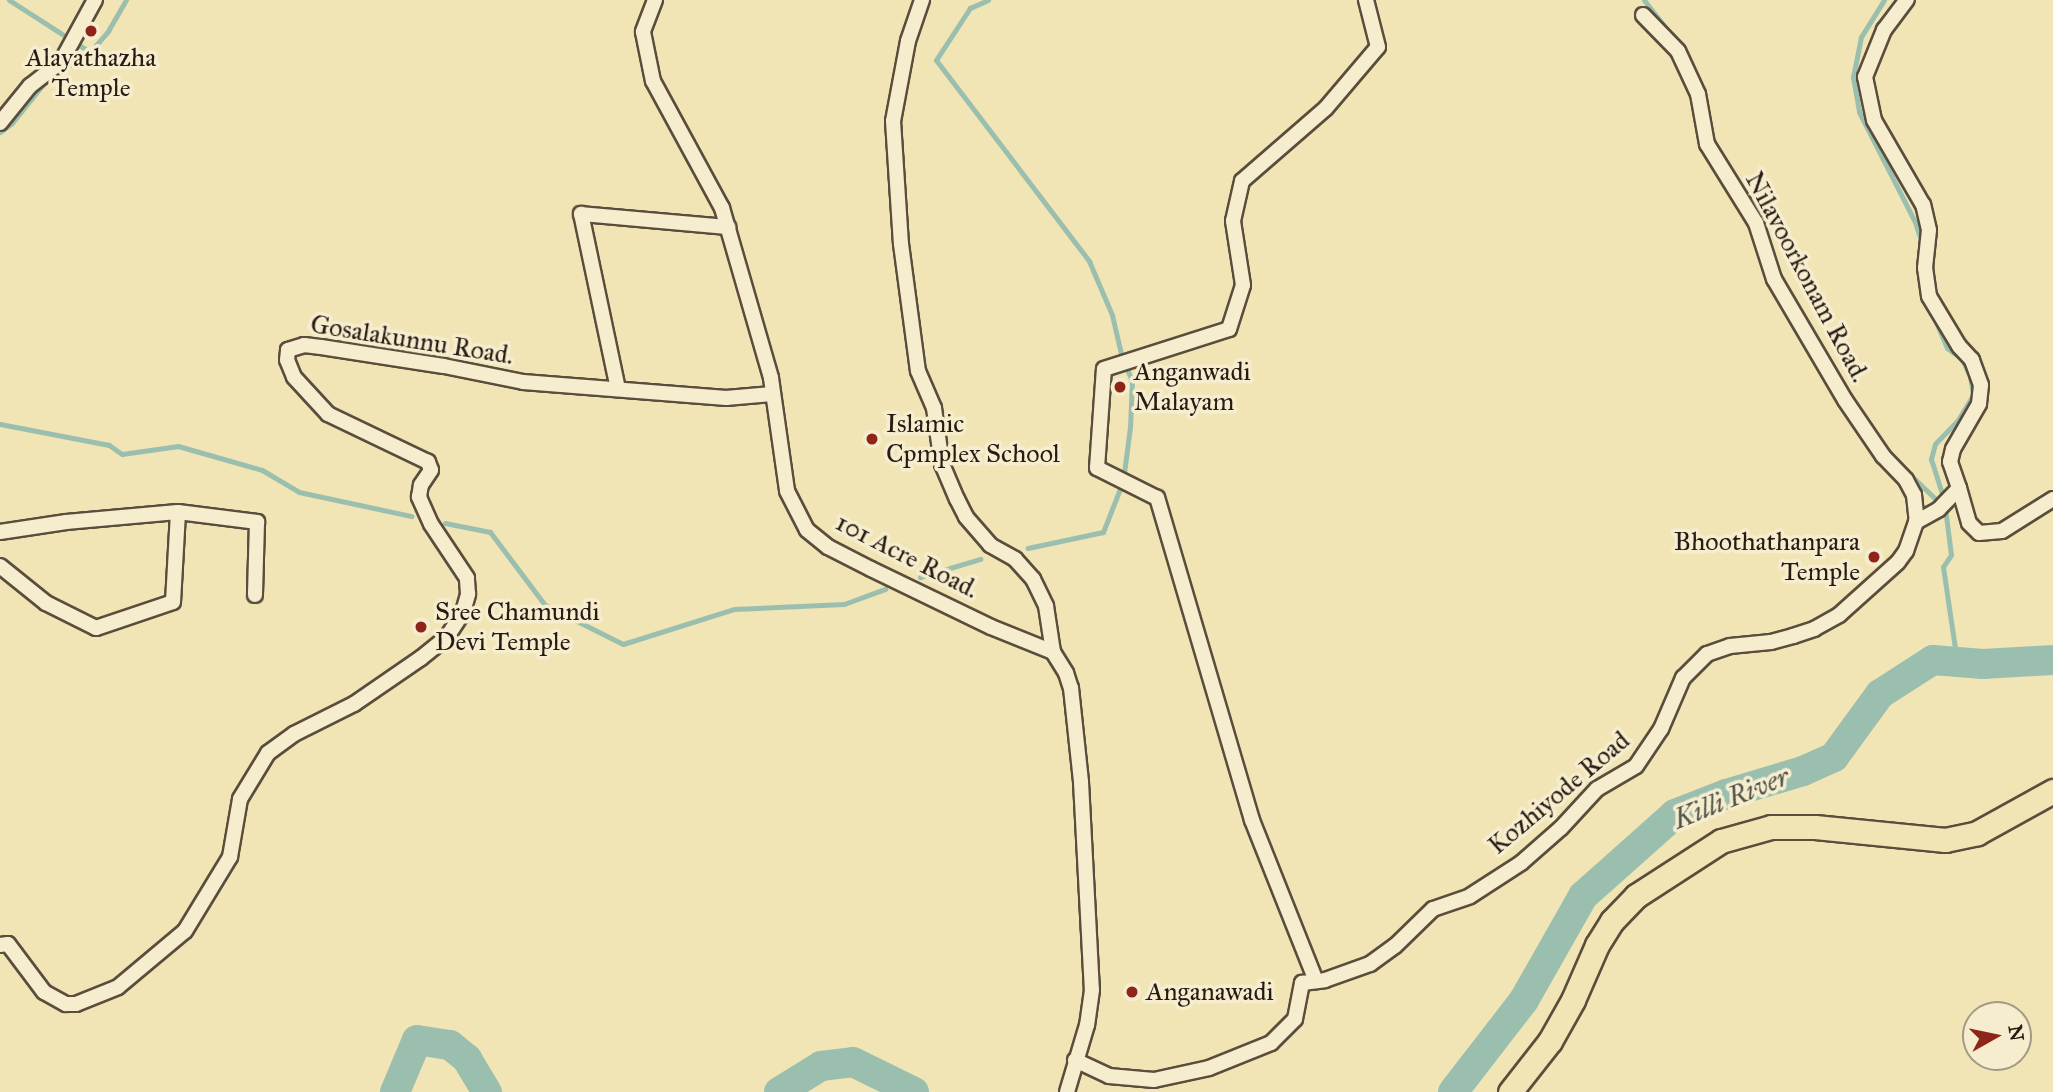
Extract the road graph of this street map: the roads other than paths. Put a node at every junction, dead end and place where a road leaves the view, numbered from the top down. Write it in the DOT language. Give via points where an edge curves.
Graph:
graph roads {
  1 [pos="95,0"];
  2 [pos="655,0"];
  3 [pos="922,0"];
  4 [pos="1366,0"];
  5 [pos="1907,0"];
  6 [pos="1643,15"];
  7 [pos="0,123"];
  8 [pos="728,227"];
  9 [pos="618,389"];
  10 [pos="772,394"];
  11 [pos="1959,488"];
  12 [pos="2053,499"];
  13 [pos="178,512"];
  14 [pos="1917,522"];
  15 [pos="0,532"];
  16 [pos="0,566"];
  17 [pos="255,595"];
  18 [pos="1052,652"];
  19 [pos="2053,791"];
  20 [pos="0,944"];
  21 [pos="1316,981"];
  22 [pos="1075,1060"];
  23 [pos="1067,1092"];
  24 [pos="1510,1092"];
  1 -- 7 [label="street" via="58,66 30,86"];
  2 -- 8 [label="street, 101 Acre Road." via="643,32 653,81 714,190"];
  3 -- 18 [label="street" via="908,41 893,121 901,244 918,371 934,408 942,464 957,499 990,545 1028,570 1046,606"];
  4 -- 21 [label="street" via="1378,47 1326,108 1242,181 1233,221 1243,285 1228,329 1104,369 1097,468 1157,498 1252,820"];
  5 -- 11 [label="street" via="1884,30 1865,77 1874,120 1923,205 1929,230 1925,268 1929,296 1958,346 1972,360 1981,385 1979,404 1950,462"];
  6 -- 14 [label="street, Nilavoorkonam Road." via="1678,51 1698,94 1707,144 1756,223 1774,279 1844,400 1906,480 1914,495"];
  8 -- 9 [label="street" via="581,214"];
  8 -- 10 [label="street, 101 Acre Road."];
  9 -- 10 [label="street, Gosalakunnu Road." via="726,398"];
  9 -- 20 [label="street, Gosalakunnu Road." via="523,382 310,346 288,350 287,360 297,380 328,414 428,462 431,470 418,493 467,578 463,612 447,637 421,658 354,704 294,734 268,753 240,799 230,857 186,932 117,988 66,1004 44,992 8,944"];
  10 -- 18 [label="street, 101 Acre Road." via="787,491 807,530 828,547 872,569"];
  11 -- 12 [label="street" via="1967,519 1979,533 2002,531"];
  11 -- 14 [label="street"];
  13 -- 15 [label="street"];
  13 -- 16 [label="street" via="173,602 96,628 46,603"];
  13 -- 17 [label="street" via="257,522"];
  14 -- 21 [label="street, Kozhiyode Road" via="1898,562 1839,615 1793,636 1707,654 1682,678 1661,729 1636,766 1597,789 1521,863 1470,896 1433,909 1370,964"];
  18 -- 22 [label="street" via="1071,688 1089,917 1092,989"];
  19 -- 24 [label="main road" via="1977,833 1945,840 1772,827 1721,841 1636,896 1612,920 1550,1041"];
  21 -- 22 [label="street" via="1302,983 1297,1015 1284,1032 1257,1051 1209,1068 1136,1079 1109,1076"];
  22 -- 23 [label="street"];
}
